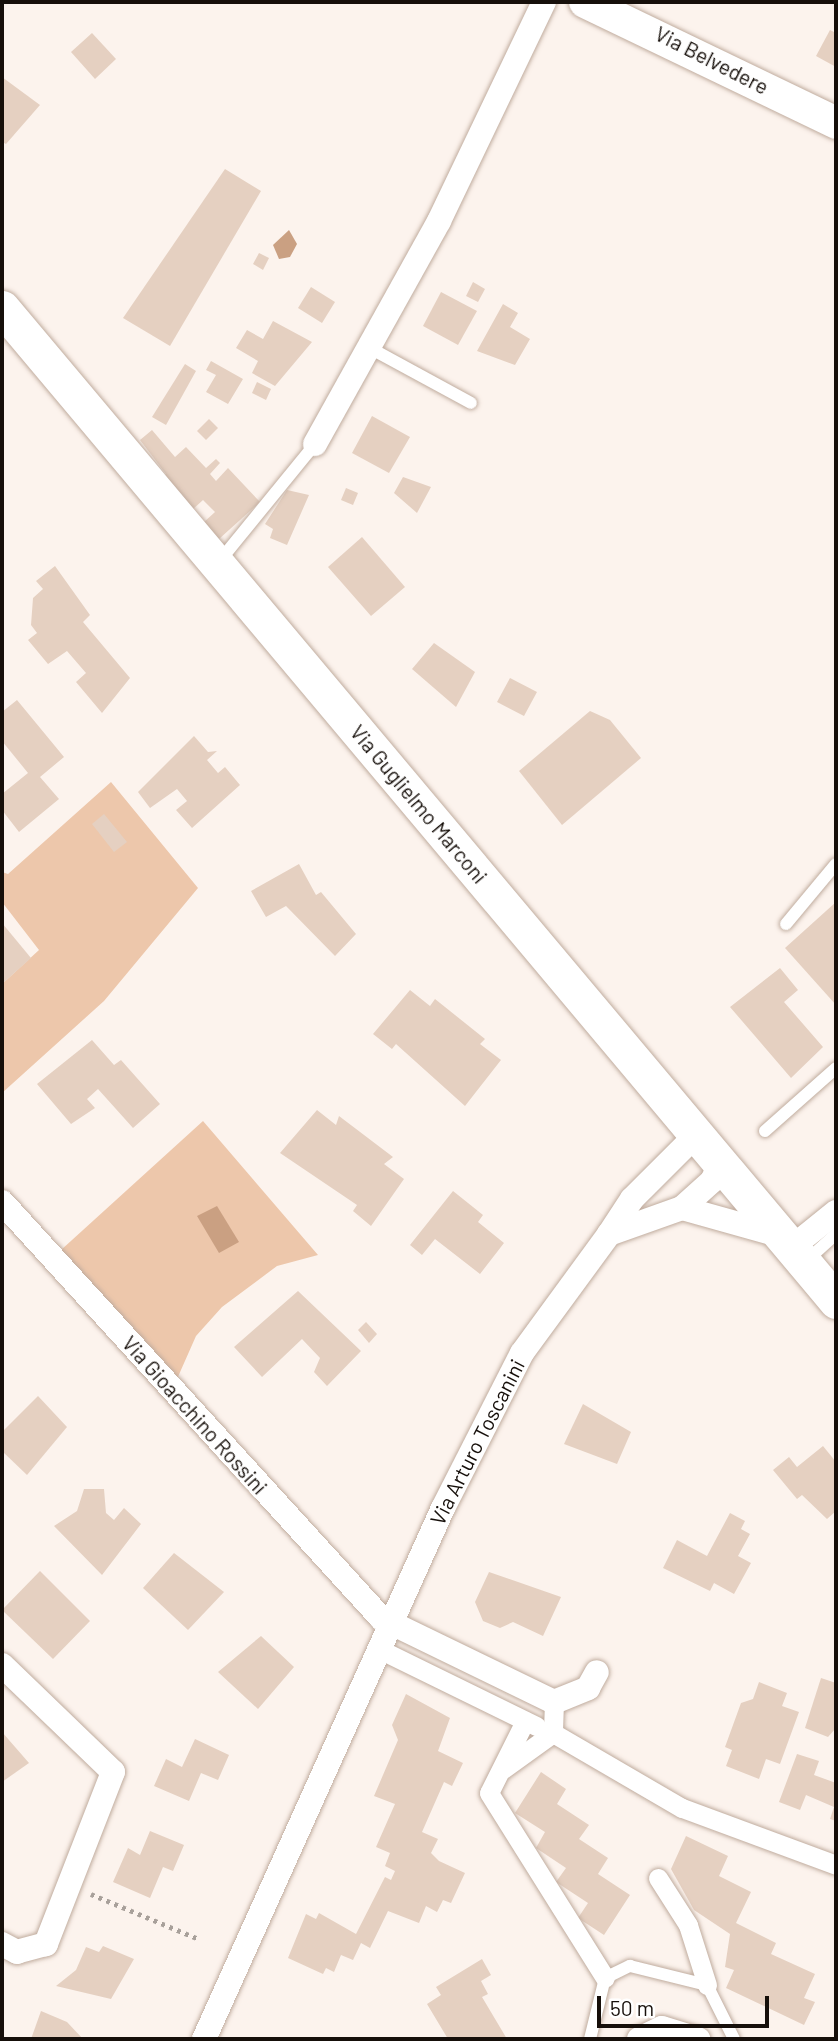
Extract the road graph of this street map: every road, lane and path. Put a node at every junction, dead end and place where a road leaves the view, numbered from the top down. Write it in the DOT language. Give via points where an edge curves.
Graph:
graph roads {
  1 [pos="544,2"];
  2 [pos="585,2"];
  3 [pos="836,124"];
  4 [pos="4,313"];
  5 [pos="368,347"];
  6 [pos="471,403"];
  7 [pos="314,444"];
  8 [pos="218,564"];
  9 [pos="836,864"];
  10 [pos="786,924"];
  11 [pos="836,1068"];
  12 [pos="765,1131"];
  13 [pos="696,1135"];
  14 [pos="720,1164"];
  15 [pos="2,1202"];
  16 [pos="682,1208"];
  17 [pos="836,1212"];
  18 [pos="609,1234"];
  19 [pos="836,1234"];
  20 [pos="792,1249"];
  21 [pos="836,1301"];
  22 [pos="391,1623"];
  23 [pos="379,1649"];
  24 [pos="2,1665"];
  25 [pos="597,1672"];
  26 [pos="554,1702"];
  27 [pos="525,1721"];
  28 [pos="553,1733"];
  29 [pos="499,1772"];
  30 [pos="836,1865"];
  31 [pos="657,1878"];
  32 [pos="70,1885"];
  33 [pos="199,1939"];
  34 [pos="2,1944"];
  35 [pos="605,1978"];
  36 [pos="707,1985"];
  37 [pos="204,2039"];
  38 [pos="590,2039"];
  39 [pos="639,2039"];
  40 [pos="698,2039"];
  41 [pos="734,2039"];
  1 -- 5 [label="street" via="439,221"];
  2 -- 3 [label="street, Via Belvedere"];
  4 -- 8 [label="main road, Via Guglielmo Marconi"];
  5 -- 6 [label="lane"];
  5 -- 7 [label="street"];
  7 -- 8 [label="lane"];
  8 -- 13 [label="main road, Via Guglielmo Marconi"];
  9 -- 10 [label="lane"];
  11 -- 12 [label="lane"];
  13 -- 14 [label="main road, Via Guglielmo Marconi"];
  13 -- 18 [label="street, Via Arturo Toscanini" via="632,1199"];
  14 -- 16 [label="street" via="712,1181"];
  14 -- 20 [label="main road, Via Guglielmo Marconi"];
  15 -- 22 [label="street, Via Gioacchino Rossini"];
  16 -- 18 [label="street"];
  16 -- 20 [label="street"];
  17 -- 20 [label="street"];
  18 -- 22 [label="street, Via Arturo Toscanini" via="558,1297 491,1406"];
  19 -- 20 [label="lane"];
  20 -- 21 [label="main road, Via Guglielmo Marconi"];
  22 -- 23 [label="street, Via Arturo Toscanini"];
  22 -- 26 [label="street"];
  23 -- 27 [label="street"];
  23 -- 37 [label="street, Via Arturo Toscanini"];
  24 -- 32 [label="street" via="113,1772"];
  25 -- 26 [label="street" via="588,1688"];
  26 -- 28 [label="street"];
  27 -- 28 [label="street"];
  27 -- 29 [label="street"];
  28 -- 29 [label="street"];
  28 -- 30 [label="street" via="682,1808"];
  29 -- 35 [label="street" via="489,1793"];
  31 -- 36 [label="street" via="688,1925"];
  32 -- 33 [label="path"];
  32 -- 34 [label="street" via="46,1944 17,1952"];
  35 -- 36 [label="lane" via="630,1966"];
  35 -- 38 [label="lane"];
  36 -- 41 [label="lane"];
  39 -- 40 [label="street" via="662,2028"];
}
